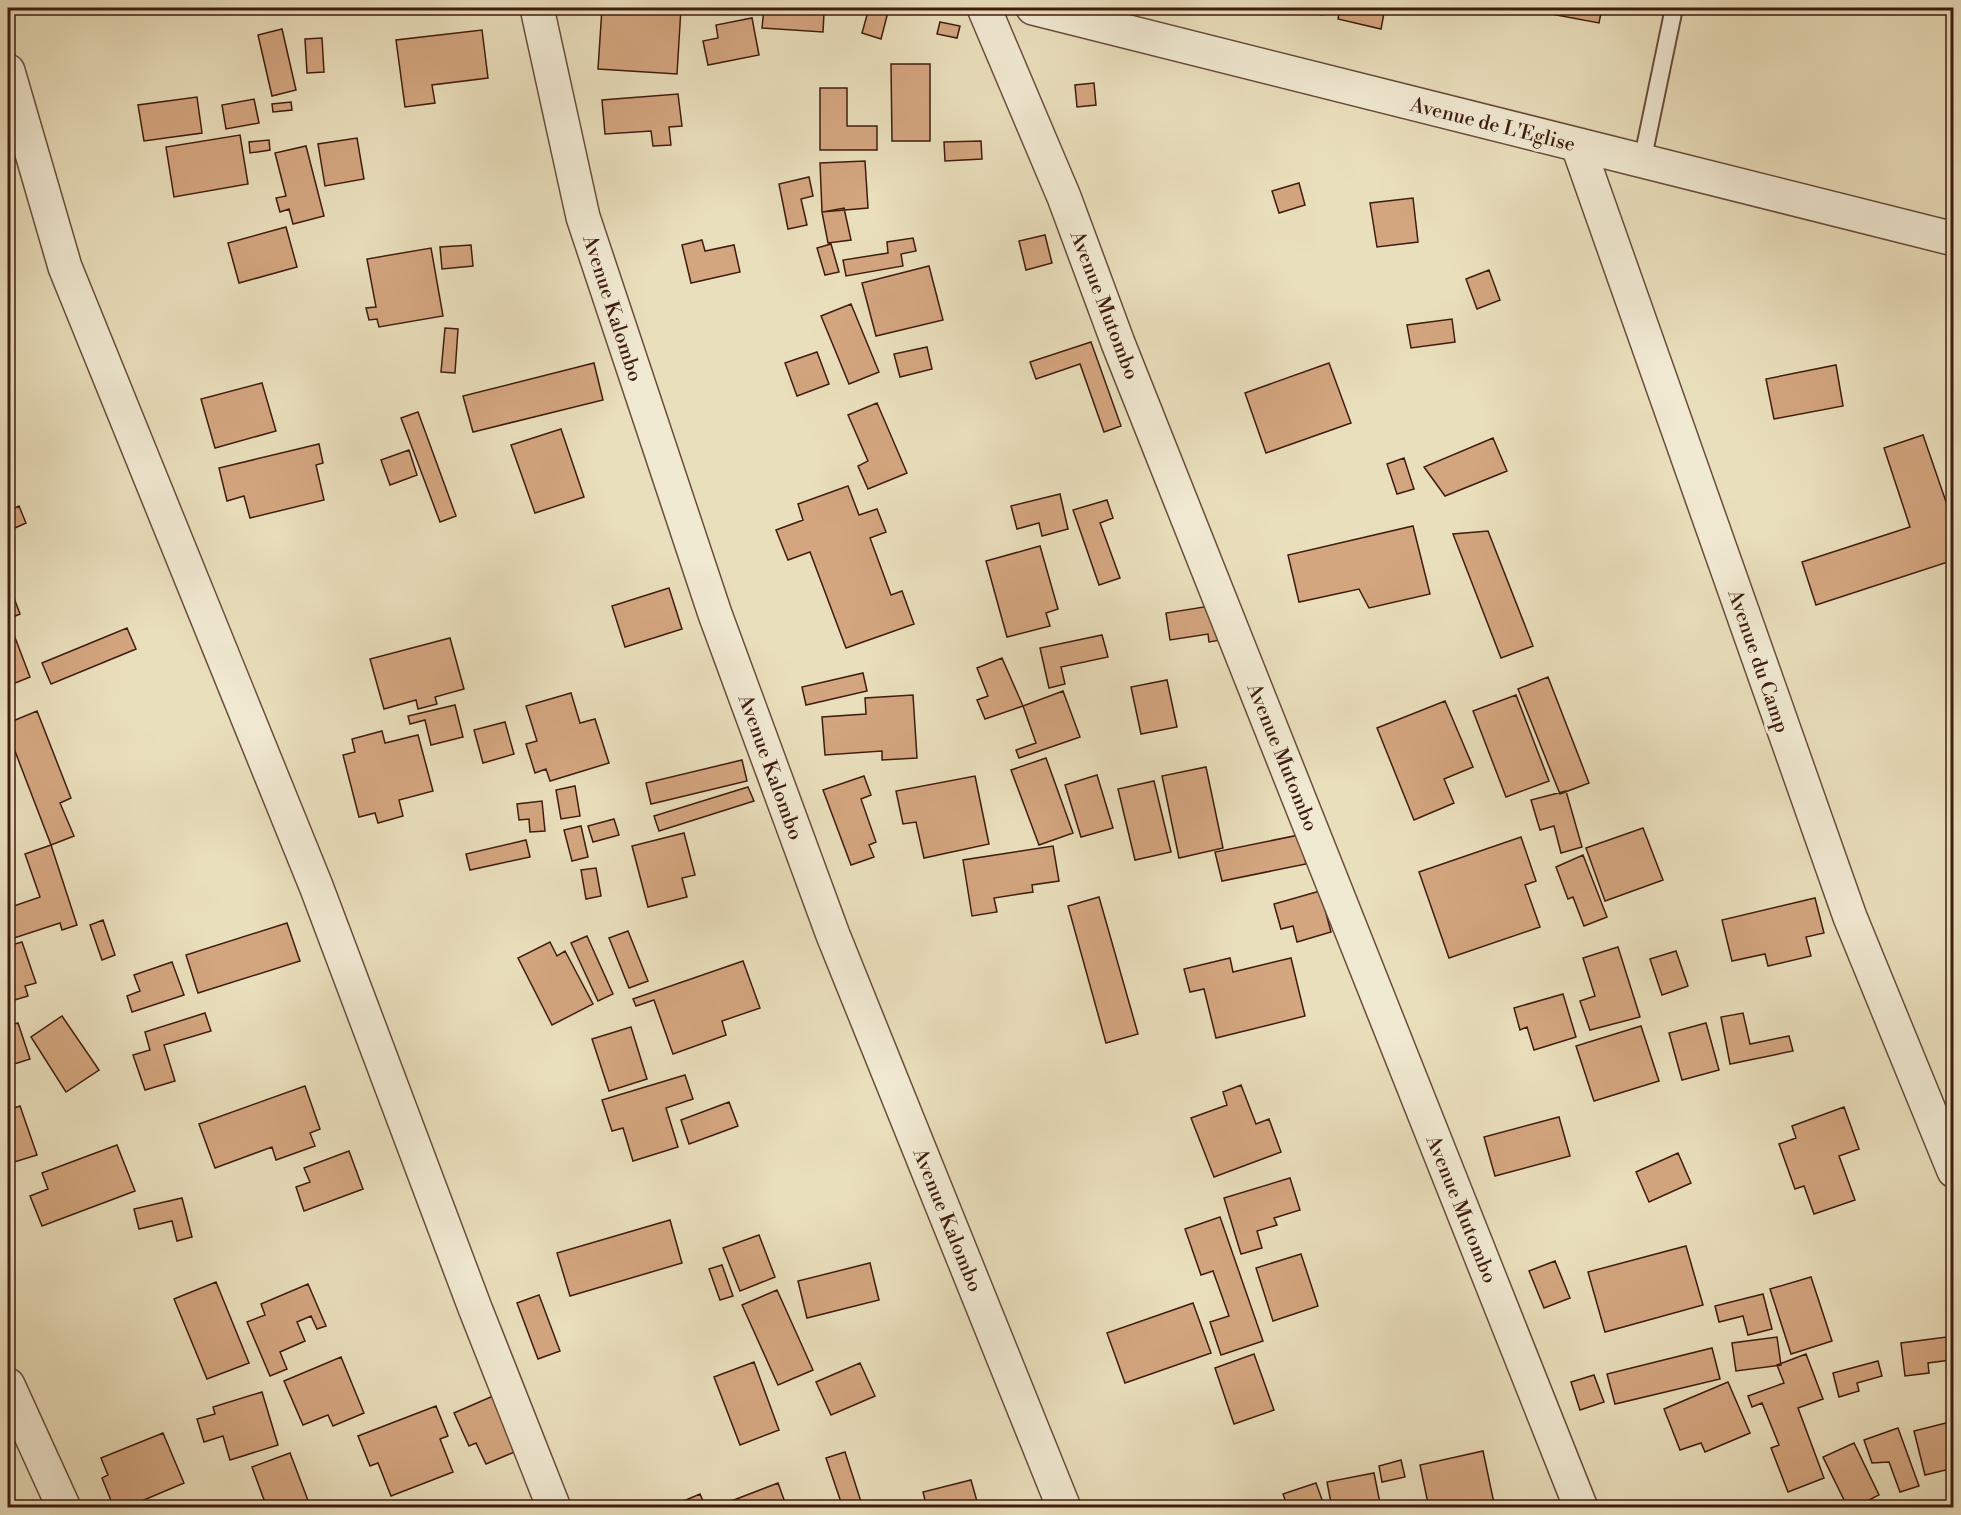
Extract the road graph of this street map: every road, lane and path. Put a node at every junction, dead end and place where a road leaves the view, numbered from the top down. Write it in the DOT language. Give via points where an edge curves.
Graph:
graph roads {
  1 [pos="537,8"];
  2 [pos="984,8"];
  3 [pos="1032,8"];
  4 [pos="1674,8"];
  5 [pos="8,71"];
  6 [pos="1578,146"];
  7 [pos="1642,162"];
  8 [pos="1953,239"];
  9 [pos="1953,1171"];
  10 [pos="8,1385"];
  11 [pos="64,1508"];
  12 [pos="554,1508"];
  13 [pos="1064,1508"];
  14 [pos="1581,1508"];
  1 -- 13 [label="street, Avenue Kalombo" via="583,217 715,614 833,935"];
  2 -- 14 [label="street, Avenue Mutombo" via="1064,197 1118,343"];
  3 -- 6 [label="street, Avenue de L'Eglise"];
  4 -- 7 [label="lane"];
  5 -- 12 [label="street" via="64,267 312,875"];
  6 -- 7 [label="street, Avenue de L'Eglise"];
  6 -- 9 [label="street, Avenue du Camp" via="1850,917"];
  7 -- 8 [label="street, Avenue de L'Eglise"];
  10 -- 11 [label="street"];
}
